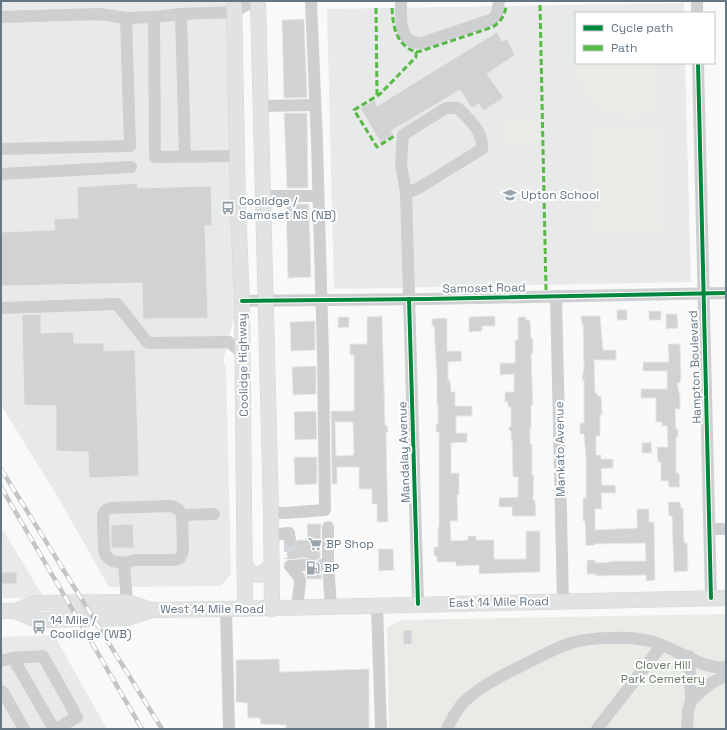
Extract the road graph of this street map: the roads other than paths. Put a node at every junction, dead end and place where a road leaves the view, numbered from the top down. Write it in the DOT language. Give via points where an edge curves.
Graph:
graph roads {
  1 [pos="253,1"];
  2 [pos="258,1"];
  3 [pos="311,1"];
  4 [pos="401,1"];
  5 [pos="499,1"];
  6 [pos="697,1"];
  7 [pos="234,7"];
  8 [pos="697,12"];
  9 [pos="181,14"];
  10 [pos="1,17"];
  11 [pos="154,17"];
  12 [pos="126,18"];
  13 [pos="698,64"];
  14 [pos="260,106"];
  15 [pos="315,106"];
  16 [pos="1,149"];
  17 [pos="237,156"];
  18 [pos="262,156"];
  19 [pos="185,157"];
  20 [pos="131,167"];
  21 [pos="1,174"];
  22 [pos="406,193"];
  23 [pos="263,196"];
  24 [pos="318,196"];
  25 [pos="726,293"];
  26 [pos="703,294"];
  27 [pos="556,296"];
  28 [pos="409,299"];
  29 [pos="321,300"];
  30 [pos="242,301"];
  31 [pos="265,301"];
  32 [pos="1,308"];
  33 [pos="266,352"];
  34 [pos="242,353"];
  35 [pos="271,512"];
  36 [pos="214,514"];
  37 [pos="182,515"];
  38 [pos="328,526"];
  39 [pos="710,529"];
  40 [pos="726,529"];
  41 [pos="272,535"];
  42 [pos="290,540"];
  43 [pos="244,562"];
  44 [pos="290,562"];
  45 [pos="124,563"];
  46 [pos="303,565"];
  47 [pos="272,566"];
  48 [pos="711,598"];
  49 [pos="726,598"];
  50 [pos="564,601"];
  51 [pos="127,602"];
  52 [pos="418,604"];
  53 [pos="377,606"];
  54 [pos="331,607"];
  55 [pos="296,608"];
  56 [pos="226,609"];
  57 [pos="245,609"];
  58 [pos="272,609"];
  59 [pos="152,610"];
  60 [pos="8,611"];
  61 [pos="662,646"];
  62 [pos="689,656"];
  63 [pos="13,658"];
  64 [pos="1,661"];
  65 [pos="723,672"];
  66 [pos="1,692"];
  67 [pos="691,701"];
  68 [pos="24,729"];
  69 [pos="55,729"];
  70 [pos="229,729"];
  71 [pos="381,729"];
  72 [pos="448,729"];
  73 [pos="597,729"];
  74 [pos="687,729"];
  1 -- 7 [label="street"];
  2 -- 14 [label="main road, Coolidge Highway"];
  3 -- 15 [label="street"];
  4 -- 5 [label="street" via="403,32 409,40 416,43 493,19 497,14"];
  6 -- 8 [label="street"];
  7 -- 9 [label="street"];
  7 -- 17 [label="main road, Coolidge Highway"];
  9 -- 11 [label="street"];
  9 -- 19 [label="street"];
  10 -- 12 [label="street" via="99,14"];
  11 -- 12 [label="street"];
  11 -- 19 [label="street" via="155,157"];
  12 -- 16 [label="street" via="130,146"];
  13 -- 26 [label="street, Hampton Boulevard"];
  14 -- 15 [label="street"];
  14 -- 18 [label="main road, Coolidge Highway"];
  15 -- 24 [label="street"];
  17 -- 18 [label="main road"];
  17 -- 19 [label="street"];
  17 -- 30 [label="main road, Coolidge Highway"];
  18 -- 23 [label="main road, Coolidge Highway"];
  20 -- 21 [label="street"];
  22 -- 22 [label="street, Mandalay Avenue" via="482,149 479,132 458,108 446,108 404,135 401,164"];
  22 -- 28 [label="street, Mandalay Avenue"];
  23 -- 24 [label="street"];
  23 -- 31 [label="main road, Coolidge Highway"];
  24 -- 29 [label="street"];
  25 -- 26 [label="street, Samoset Road"];
  26 -- 27 [label="street, Samoset Road"];
  26 -- 39 [label="street, Hampton Boulevard"];
  27 -- 28 [label="street, Samoset Road"];
  27 -- 50 [label="street, Mankato Avenue"];
  28 -- 29 [label="street, Samoset Road"];
  28 -- 52 [label="street, Mandalay Avenue"];
  29 -- 31 [label="street, Samoset Road"];
  29 -- 35 [label="street" via="325,510"];
  30 -- 31 [label="street, Samoset Road"];
  30 -- 34 [label="main road, Coolidge Highway"];
  31 -- 33 [label="main road, Coolidge Highway"];
  32 -- 34 [label="street" via="117,304 148,343 229,342"];
  33 -- 34 [label="main road" via="261,345 248,342"];
  33 -- 35 [label="main road, Coolidge Highway"];
  34 -- 43 [label="main road, Coolidge Highway"];
  35 -- 41 [label="main road, Coolidge Highway"];
  36 -- 37 [label="street"];
  37 -- 45 [label="street" via="183,551 180,558 135,560"];
  37 -- 45 [label="street" via="172,506 106,510 103,513 104,551 112,561"];
  38 -- 54 [label="street" via="325,564"];
  39 -- 40 [label="street"];
  39 -- 48 [label="street, Hampton Boulevard"];
  41 -- 42 [label="street" via="289,533"];
  41 -- 47 [label="main road, Coolidge Highway"];
  43 -- 47 [label="main road" via="250,573 259,575"];
  43 -- 57 [label="main road, Coolidge Highway"];
  44 -- 46 [label="street"];
  44 -- 47 [label="street"];
  44 -- 55 [label="street" via="299,577"];
  45 -- 51 [label="street"];
  47 -- 58 [label="main road, Coolidge Highway"];
  48 -- 49 [label="main road, East 14 Mile Road"];
  48 -- 50 [label="main road, East 14 Mile Road"];
  50 -- 52 [label="main road, East 14 Mile Road"];
  51 -- 59 [label="main road, West 14 Mile Road"];
  51 -- 60 [label="main road, West 14 Mile Road" via="36,603"];
  52 -- 53 [label="main road, East 14 Mile Road"];
  53 -- 54 [label="main road, East 14 Mile Road"];
  53 -- 71 [label="street"];
  54 -- 55 [label="main road, East 14 Mile Road"];
  55 -- 58 [label="main road, East 14 Mile Road"];
  56 -- 57 [label="main road, West 14 Mile Road"];
  56 -- 59 [label="main road, West 14 Mile Road"];
  56 -- 70 [label="street"];
  57 -- 58 [label="main road, West 14 Mile Road"];
  59 -- 60 [label="main road, West 14 Mile Road" via="128,618 37,620"];
  61 -- 62 [label="street"];
  61 -- 72 [label="street" via="650,641 627,638 571,643 513,670 479,690 463,704"];
  61 -- 73 [label="street"];
  62 -- 65 [label="street"];
  62 -- 67 [label="street"];
  63 -- 64 [label="street"];
  63 -- 69 [label="street"];
  63 -- 69 [label="street" via="43,656 78,717"];
  65 -- 67 [label="street"];
  66 -- 68 [label="street"];
  67 -- 74 [label="street"];
}
